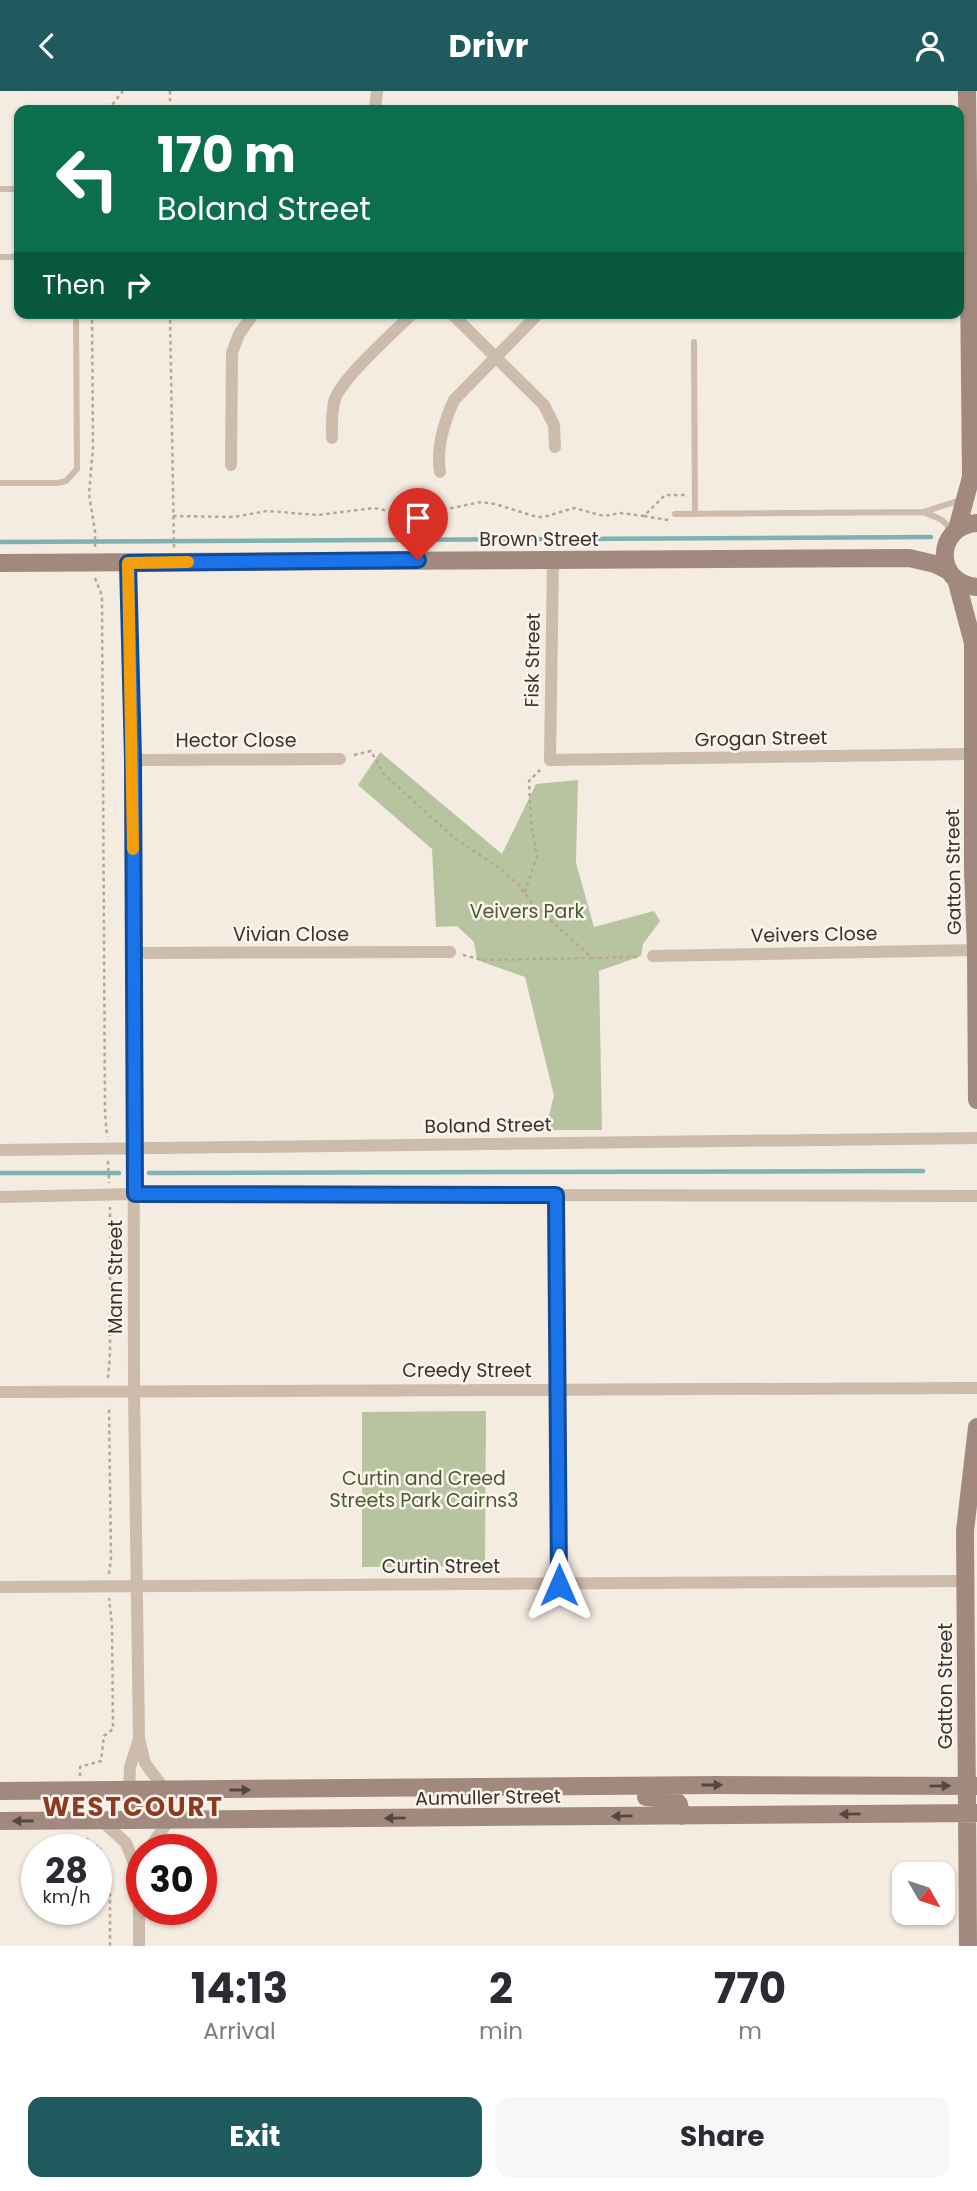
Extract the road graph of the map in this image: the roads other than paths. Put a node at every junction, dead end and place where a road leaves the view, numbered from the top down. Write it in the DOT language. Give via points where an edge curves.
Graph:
graph roads {
  1 [pos="967,91"];
  2 [pos="973,141"];
  3 [pos="76,319"];
  4 [pos="250,319"];
  5 [pos="407,319"];
  6 [pos="457,319"];
  7 [pos="533,319"];
  8 [pos="694,342"];
  9 [pos="973,345"];
  10 [pos="495,357"];
  11 [pos="332,438"];
  12 [pos="555,447"];
  13 [pos="231,465"];
  14 [pos="440,471"];
  15 [pos="0,483"];
  16 [pos="971,497"];
  17 [pos="923,512"];
  18 [pos="677,514"];
  19 [pos="695,514"];
  20 [pos="977,523"];
  21 [pos="952,535"];
  22 [pos="909,558"];
  23 [pos="553,560"];
  24 [pos="0,563"];
  25 [pos="128,563"];
  26 [pos="952,575"];
  27 [pos="977,587"];
  28 [pos="975,636"];
  29 [pos="972,754"];
  30 [pos="133,759"];
  31 [pos="340,759"];
  32 [pos="550,760"];
  33 [pos="975,869"];
  34 [pos="976,950"];
  35 [pos="133,953"];
  36 [pos="450,953"];
  37 [pos="653,956"];
  38 [pos="977,1100"];
  39 [pos="977,1138"];
  40 [pos="133,1149"];
  41 [pos="0,1150"];
  42 [pos="135,1194"];
  43 [pos="556,1195"];
  44 [pos="977,1196"];
  45 [pos="0,1197"];
  46 [pos="558,1388"];
  47 [pos="977,1388"];
  48 [pos="0,1392"];
  49 [pos="134,1392"];
  50 [pos="977,1427"];
  51 [pos="971,1581"];
  52 [pos="559,1585"];
  53 [pos="138,1586"];
  54 [pos="0,1587"];
  55 [pos="139,1739"];
  56 [pos="972,1786"];
  57 [pos="584,1787"];
  58 [pos="129,1790"];
  59 [pos="164,1790"];
  60 [pos="0,1791"];
  61 [pos="972,1813"];
  62 [pos="681,1816"];
  63 [pos="102,1820"];
  64 [pos="169,1820"];
  65 [pos="238,1820"];
  66 [pos="0,1821"];
  67 [pos="159,1834"];
  68 [pos="126,1843"];
  69 [pos="139,1925"];
  70 [pos="139,1946"];
  71 [pos="968,1946"];
  1 -- 2 [label="street"];
  2 -- 9 [label="street"];
  3 -- 15 [label="lane" via="76,469 66,481 57,483"];
  4 -- 13 [label="street" via="232,353"];
  5 -- 11 [label="street" via="336,397"];
  6 -- 10 [label="street"];
  7 -- 10 [label="street"];
  8 -- 19 [label="lane"];
  9 -- 16 [label="street"];
  10 -- 12 [label="street" via="544,405 554,425"];
  10 -- 14 [label="street" via="454,400 442,433"];
  16 -- 17 [label="lane"];
  16 -- 21 [label="street"];
  17 -- 19 [label="lane"];
  17 -- 21 [label="lane" via="944,522"];
  18 -- 19 [label="lane"];
  20 -- 21 [label="street, Brown Street"];
  21 -- 22 [label="street, Brown Street" via="930,552"];
  21 -- 26 [label="street, Gatton Street" via="945,562"];
  22 -- 23 [label="street, Brown Street"];
  22 -- 26 [label="street, Brown Street" via="935,564"];
  23 -- 25 [label="street, Brown Street"];
  23 -- 32 [label="street, Fisk Street"];
  24 -- 25 [label="street, Brown Street" via="95,557"];
  25 -- 30 [label="street, Mann Street"];
  26 -- 27 [label="street, Brown Street" via="964,585"];
  26 -- 28 [label="street, Gatton Street"];
  28 -- 29 [label="street, Gatton Street"];
  29 -- 32 [label="street, Grogan Street"];
  29 -- 33 [label="street, Gatton Street"];
  30 -- 31 [label="street, Hector Close"];
  30 -- 35 [label="street, Mann Street"];
  33 -- 34 [label="street, Gatton Street"];
  34 -- 37 [label="street, Veivers Close"];
  34 -- 38 [label="street, Gatton Street"];
  35 -- 36 [label="street, Vivian Close"];
  35 -- 40 [label="street, Mann Street"];
  39 -- 40 [label="street, Boland Street"];
  40 -- 41 [label="street, Boland Street"];
  40 -- 42 [label="street, Mann Street"];
  42 -- 43 [label="street"];
  42 -- 45 [label="street"];
  42 -- 49 [label="street, Mann Street"];
  43 -- 44 [label="street"];
  43 -- 46 [label="street"];
  46 -- 47 [label="street, Creedy Street"];
  46 -- 49 [label="street, Creedy Street"];
  46 -- 52 [label="street"];
  48 -- 49 [label="street, Creedy Street"];
  49 -- 53 [label="street, Mann Street"];
  50 -- 51 [label="street, Gatton Street" via="966,1519"];
  51 -- 52 [label="street, Curtin Street"];
  51 -- 56 [label="street, Gatton Street"];
  52 -- 53 [label="street, Curtin Street"];
  53 -- 54 [label="street, Curtin Street"];
  53 -- 55 [label="street, Mann Street"];
  55 -- 58 [label="street, Mann Street"];
  55 -- 59 [label="street, Mann Street" via="145,1762"];
  57 -- 56 [label="street, Aumuller Street, one-way"];
  56 -- 61 [label="street, Gatton Street"];
  59 -- 57 [label="street, Aumuller Street, one-way"];
  57 -- 62 [label="street" via="623,1796 672,1798 679,1804"];
  58 -- 59 [label="street, Aumuller Street"];
  58 -- 60 [label="street, Aumuller Street"];
  58 -- 65 [label="street" via="143,1808 201,1809"];
  61 -- 62 [label="street, Aumuller Street, one-way"];
  61 -- 71 [label="street, Gatton Street"];
  62 -- 65 [label="street, Aumuller Street, one-way"];
  63 -- 64 [label="street, Aumuller Street"];
  63 -- 66 [label="street, Aumuller Street, one-way"];
  63 -- 68 [label="street"];
  64 -- 65 [label="street, Aumuller Street"];
  64 -- 67 [label="street"];
  69 -- 70 [label="street"];
}
